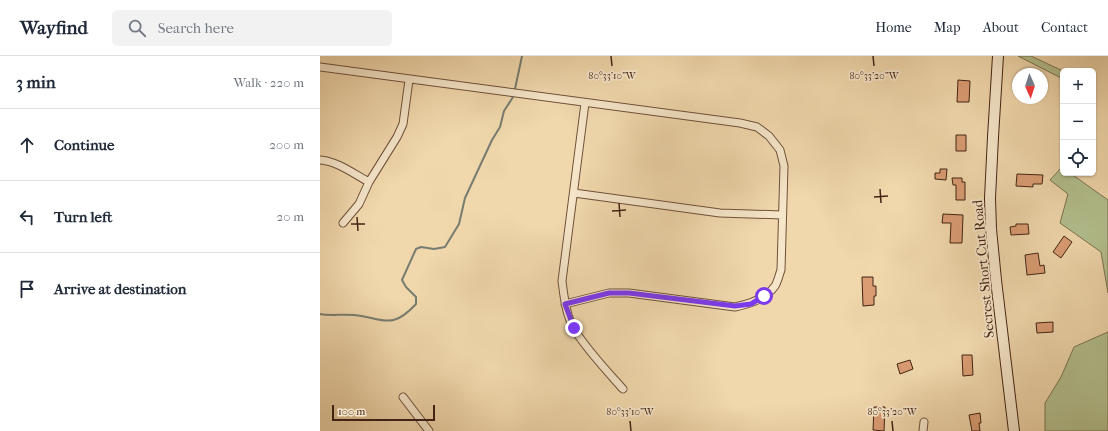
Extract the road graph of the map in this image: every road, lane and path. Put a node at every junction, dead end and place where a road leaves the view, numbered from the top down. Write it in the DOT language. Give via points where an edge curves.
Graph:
graph roads {
  1 [pos="998,56"];
  2 [pos="320,68"];
  3 [pos="409,80"];
  4 [pos="585,103"];
  5 [pos="320,160"];
  6 [pos="369,182"];
  7 [pos="574,193"];
  8 [pos="782,215"];
  9 [pos="343,223"];
  10 [pos="565,304"];
  11 [pos="623,389"];
  12 [pos="403,397"];
  13 [pos="924,422"];
  14 [pos="429,431"];
  15 [pos="923,431"];
  16 [pos="1014,431"];
  1 -- 16 [label="main road, Secrest Short Cut Road" via="991,178 991,229"];
  2 -- 3 [label="street"];
  3 -- 4 [label="street"];
  3 -- 6 [label="street" via="403,124"];
  4 -- 7 [label="street"];
  4 -- 8 [label="street" via="757,127 769,136 780,150 784,166"];
  5 -- 6 [label="street" via="343,167"];
  6 -- 9 [label="street" via="359,204"];
  7 -- 8 [label="street" via="720,213"];
  7 -- 10 [label="street" via="562,281"];
  8 -- 10 [label="street" via="781,270 775,286 751,304 735,306 629,293 609,293"];
  10 -- 11 [label="street" via="574,328"];
  12 -- 14 [label="street"];
  13 -- 15 [label="street"];
}
